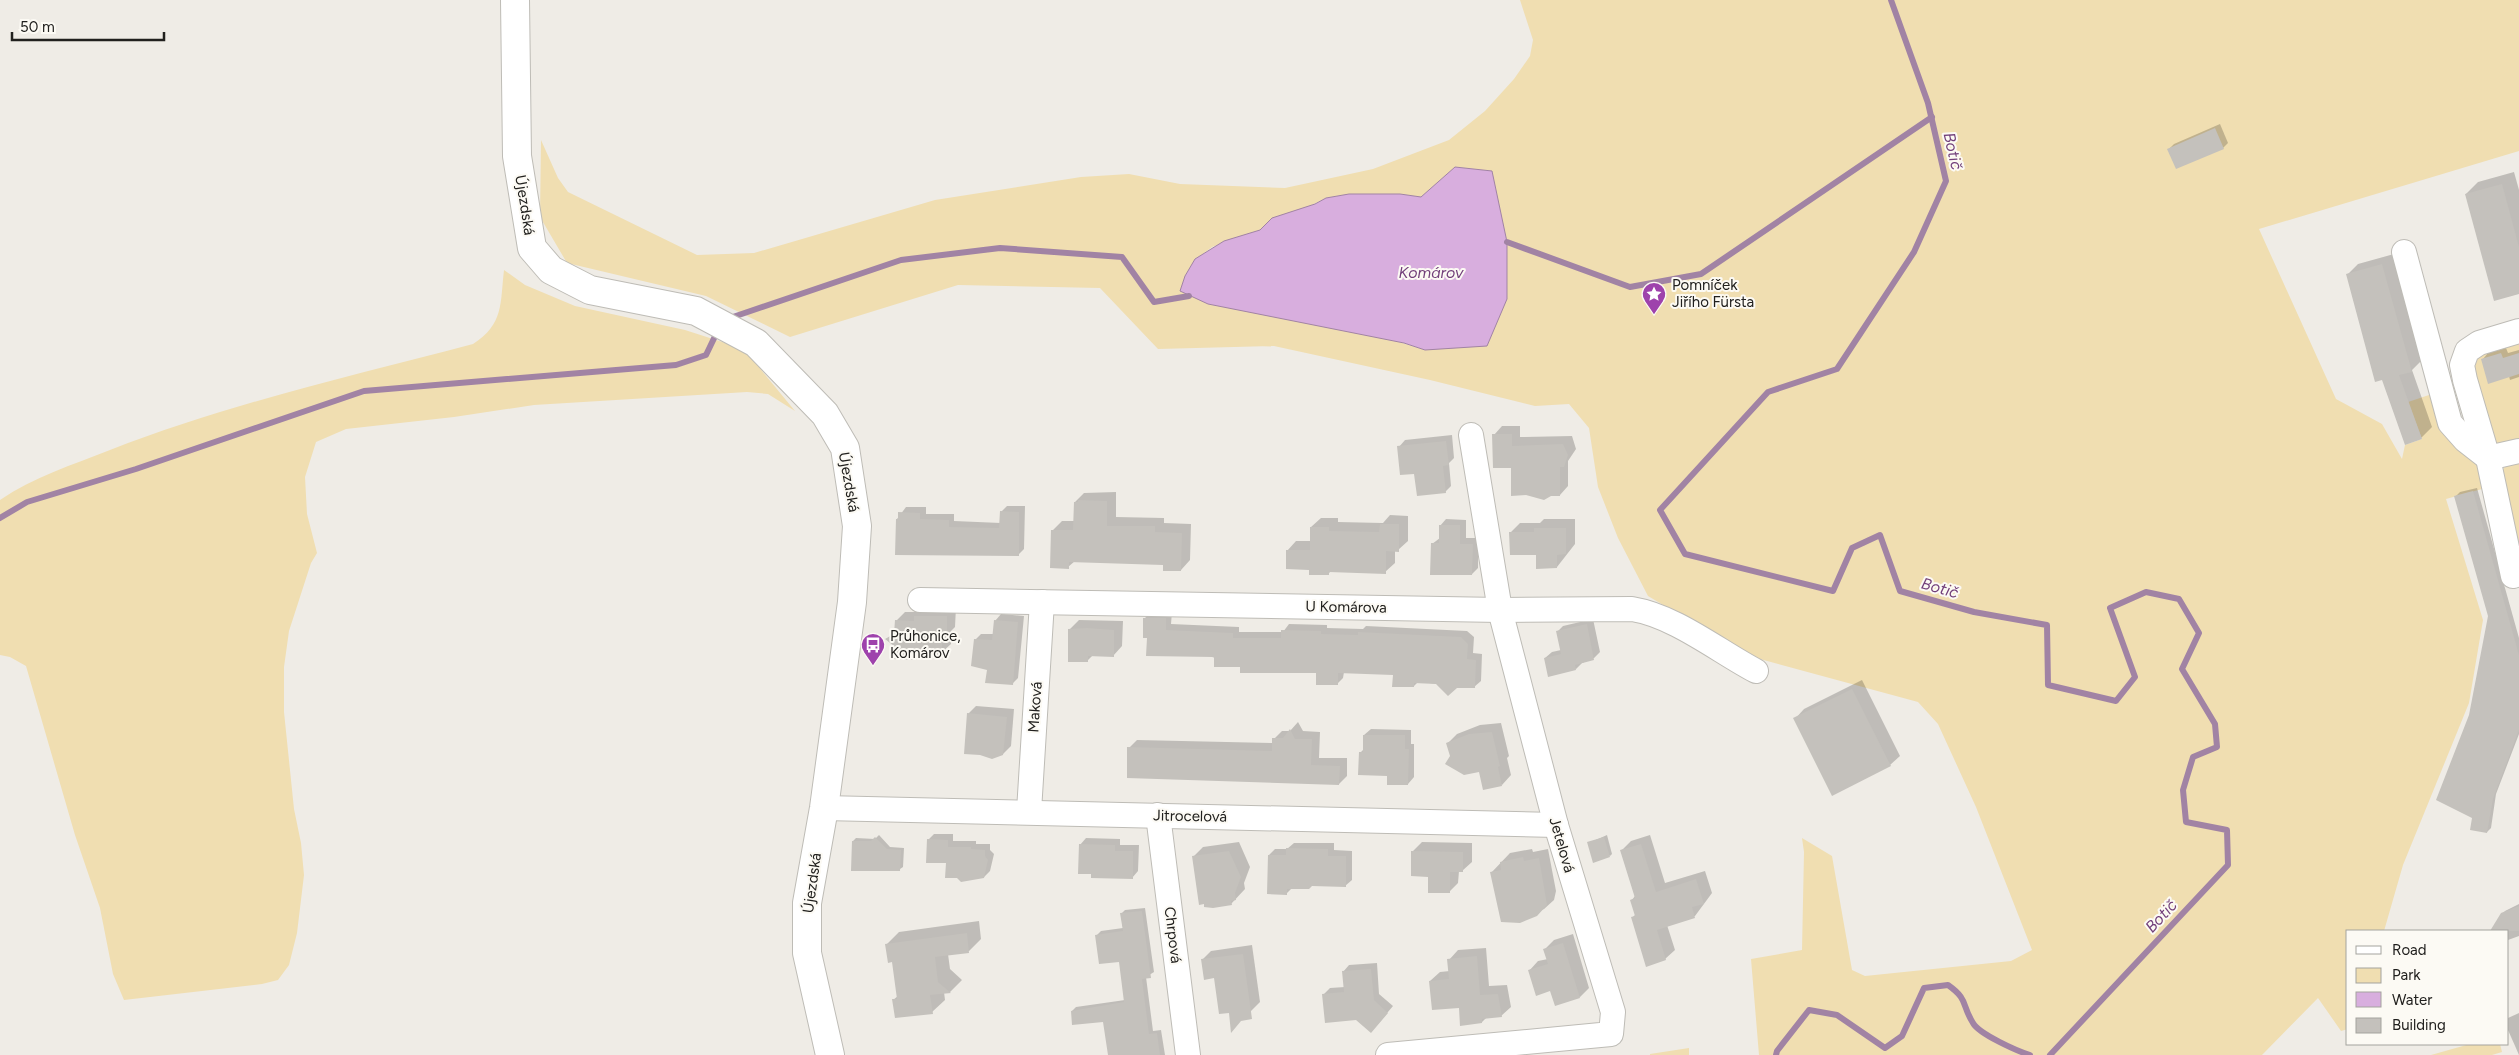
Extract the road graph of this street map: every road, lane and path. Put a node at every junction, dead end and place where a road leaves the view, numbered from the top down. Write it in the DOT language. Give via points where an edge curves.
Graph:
graph roads {
  1 [pos="515,0"];
  2 [pos="2404,252"];
  3 [pos="2519,330"];
  4 [pos="1471,435"];
  5 [pos="2519,451"];
  6 [pos="2488,458"];
  7 [pos="2516,575"];
  8 [pos="920,600"];
  9 [pos="1042,602"];
  10 [pos="1500,610"];
  11 [pos="1756,671"];
  12 [pos="824,808"];
  13 [pos="1029,811"];
  14 [pos="1158,815"];
  15 [pos="1556,825"];
  16 [pos="1428,1053"];
  17 [pos="830,1055"];
  18 [pos="1188,1055"];
  19 [pos="1388,1055"];
  1 -- 12 [label="street, Újezdská" via="517,156 532,248 551,270 590,290 696,311 756,342 825,414 845,448 857,526 852,602"];
  2 -- 6 [label="street" via="2450,423"];
  3 -- 6 [label="street" via="2479,343 2467,351 2462,365"];
  4 -- 10 [label="street, Jetelová"];
  5 -- 6 [label="street"];
  6 -- 7 [label="street"];
  8 -- 9 [label="street, U Komárova"];
  9 -- 10 [label="street, U Komárova"];
  9 -- 13 [label="street, Maková"];
  10 -- 11 [label="street, U Komárova" via="1647,611"];
  10 -- 15 [label="street, Jetelová"];
  12 -- 13 [label="street, Jitrocelová"];
  12 -- 17 [label="street, Újezdská" via="808,903 807,953"];
  13 -- 14 [label="street, Jitrocelová"];
  14 -- 15 [label="street, Jitrocelová"];
  14 -- 18 [label="street, Chrpová"];
  15 -- 16 [label="street, Jetelová" via="1613,1012 1611,1034"];
  16 -- 19 [label="street, Jetelová"];
}
